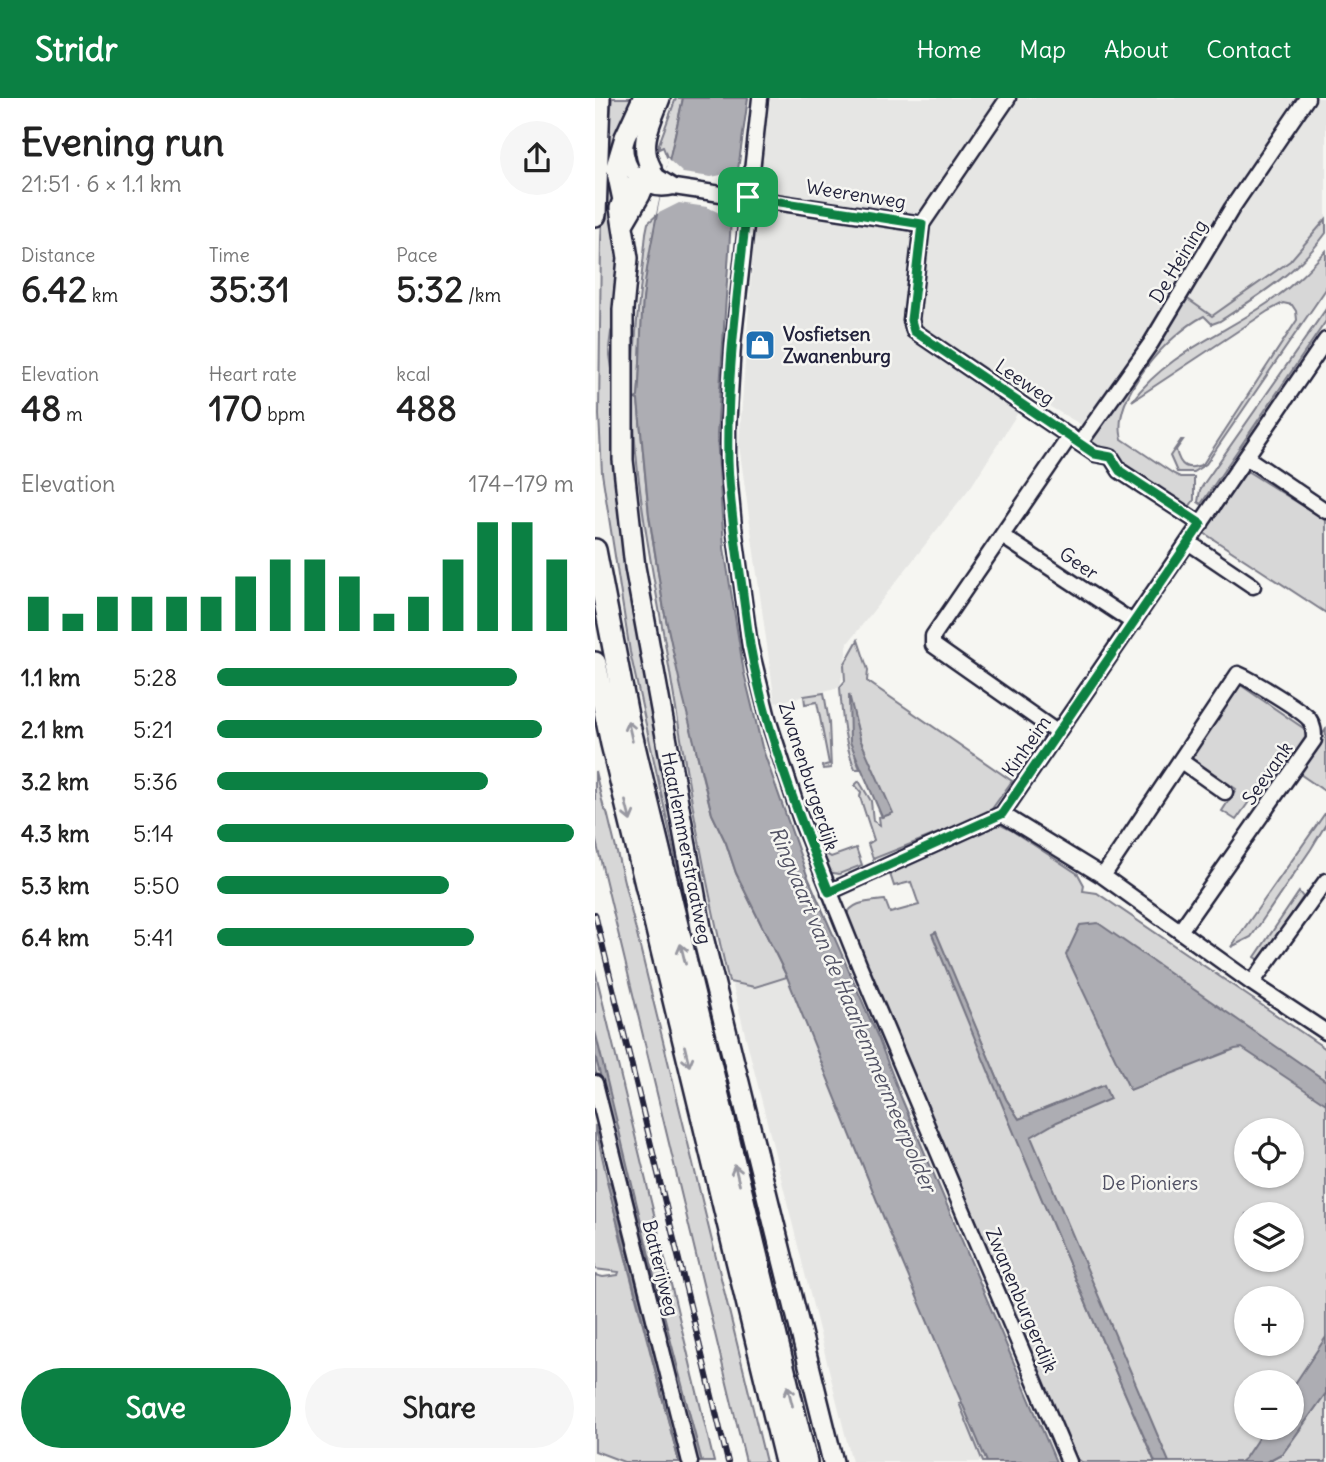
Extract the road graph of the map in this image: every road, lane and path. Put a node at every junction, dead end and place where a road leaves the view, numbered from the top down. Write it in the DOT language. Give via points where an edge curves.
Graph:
graph roads {
  1 [pos="599,98"];
  2 [pos="643,98"];
  3 [pos="660,98"];
  4 [pos="760,98"];
  5 [pos="1008,98"];
  6 [pos="1307,98"];
  7 [pos="625,137"];
  8 [pos="656,181"];
  9 [pos="742,196"];
  10 [pos="623,200"];
  11 [pos="595,215"];
  12 [pos="623,224"];
  13 [pos="922,224"];
  14 [pos="1326,340"];
  15 [pos="1075,440"];
  16 [pos="1246,457"];
  17 [pos="1326,511"];
  18 [pos="1201,524"];
  19 [pos="1002,536"];
  20 [pos="1188,542"];
  21 [pos="595,551"];
  22 [pos="1253,586"];
  23 [pos="1133,623"];
  24 [pos="595,663"];
  25 [pos="595,689"];
  26 [pos="1059,733"];
  27 [pos="612,744"];
  28 [pos="1181,761"];
  29 [pos="1225,792"];
  30 [pos="1002,814"];
  31 [pos="1103,876"];
  32 [pos="1326,881"];
  33 [pos="829,892"];
  34 [pos="1180,931"];
  35 [pos="1252,983"];
  36 [pos="1326,1032"];
  37 [pos="595,1083"];
  38 [pos="689,1462"];
  39 [pos="786,1462"];
  40 [pos="807,1462"];
  41 [pos="833,1462"];
  42 [pos="1069,1462"];
  1 -- 11 [label="highway"];
  2 -- 7 [label="main road, Haarlemmerstraatweg"];
  3 -- 8 [label="main road" via="644,144"];
  4 -- 9 [label="street, Zwanenburgerdijk"];
  5 -- 13 [label="street, Weerenweg"];
  6 -- 15 [label="street, De Heining" via="1232,208 1151,343"];
  7 -- 8 [label="street" via="630,170"];
  7 -- 10 [label="main road, Haarlemmerstraatweg" via="616,167"];
  8 -- 9 [label="street, Weerenweg"];
  8 -- 10 [label="street"];
  8 -- 12 [label="main road"];
  9 -- 13 [label="street, Weerenweg"];
  9 -- 33 [label="street, Zwanenburgerdijk" via="728,429 734,527 750,646 769,722"];
  10 -- 12 [label="main road, Haarlemmerstraatweg"];
  12 -- 41 [label="main road, Haarlemmerstraatweg" via="628,258 621,376 623,460 635,568 702,933"];
  13 -- 15 [label="street, Leeweg" via="911,320 914,331"];
  14 -- 16 [label="street, Kinheim"];
  15 -- 18 [label="street, Leeweg" via="1095,454 1111,457 1120,471"];
  15 -- 19 [label="street, De Heining"];
  16 -- 17 [label="street"];
  16 -- 18 [label="street, Kinheim"];
  18 -- 20 [label="street, Kinheim"];
  19 -- 23 [label="street, Geer"];
  19 -- 26 [label="street, De Heining" via="933,636 933,645"];
  20 -- 22 [label="street"];
  20 -- 23 [label="street, Kinheim"];
  40 -- 21 [label="highway, one-way" via="628,721"];
  23 -- 26 [label="street, Kinheim"];
  24 -- 27 [label="highway"];
  25 -- 27 [label="highway"];
  26 -- 30 [label="street, Kinheim"];
  27 -- 39 [label="highway, one-way"];
  28 -- 29 [label="street, Seevank"];
  28 -- 31 [label="street, Seevank"];
  28 -- 34 [label="street, Seevank" via="1238,674 1308,719 1314,729 1314,740"];
  30 -- 31 [label="street"];
  30 -- 33 [label="street"];
  31 -- 34 [label="street"];
  32 -- 35 [label="street"];
  33 -- 42 [label="street, Zwanenburgerdijk"];
  34 -- 35 [label="street"];
  35 -- 36 [label="street"];
  37 -- 38 [label="street, Batterijweg"];
}
